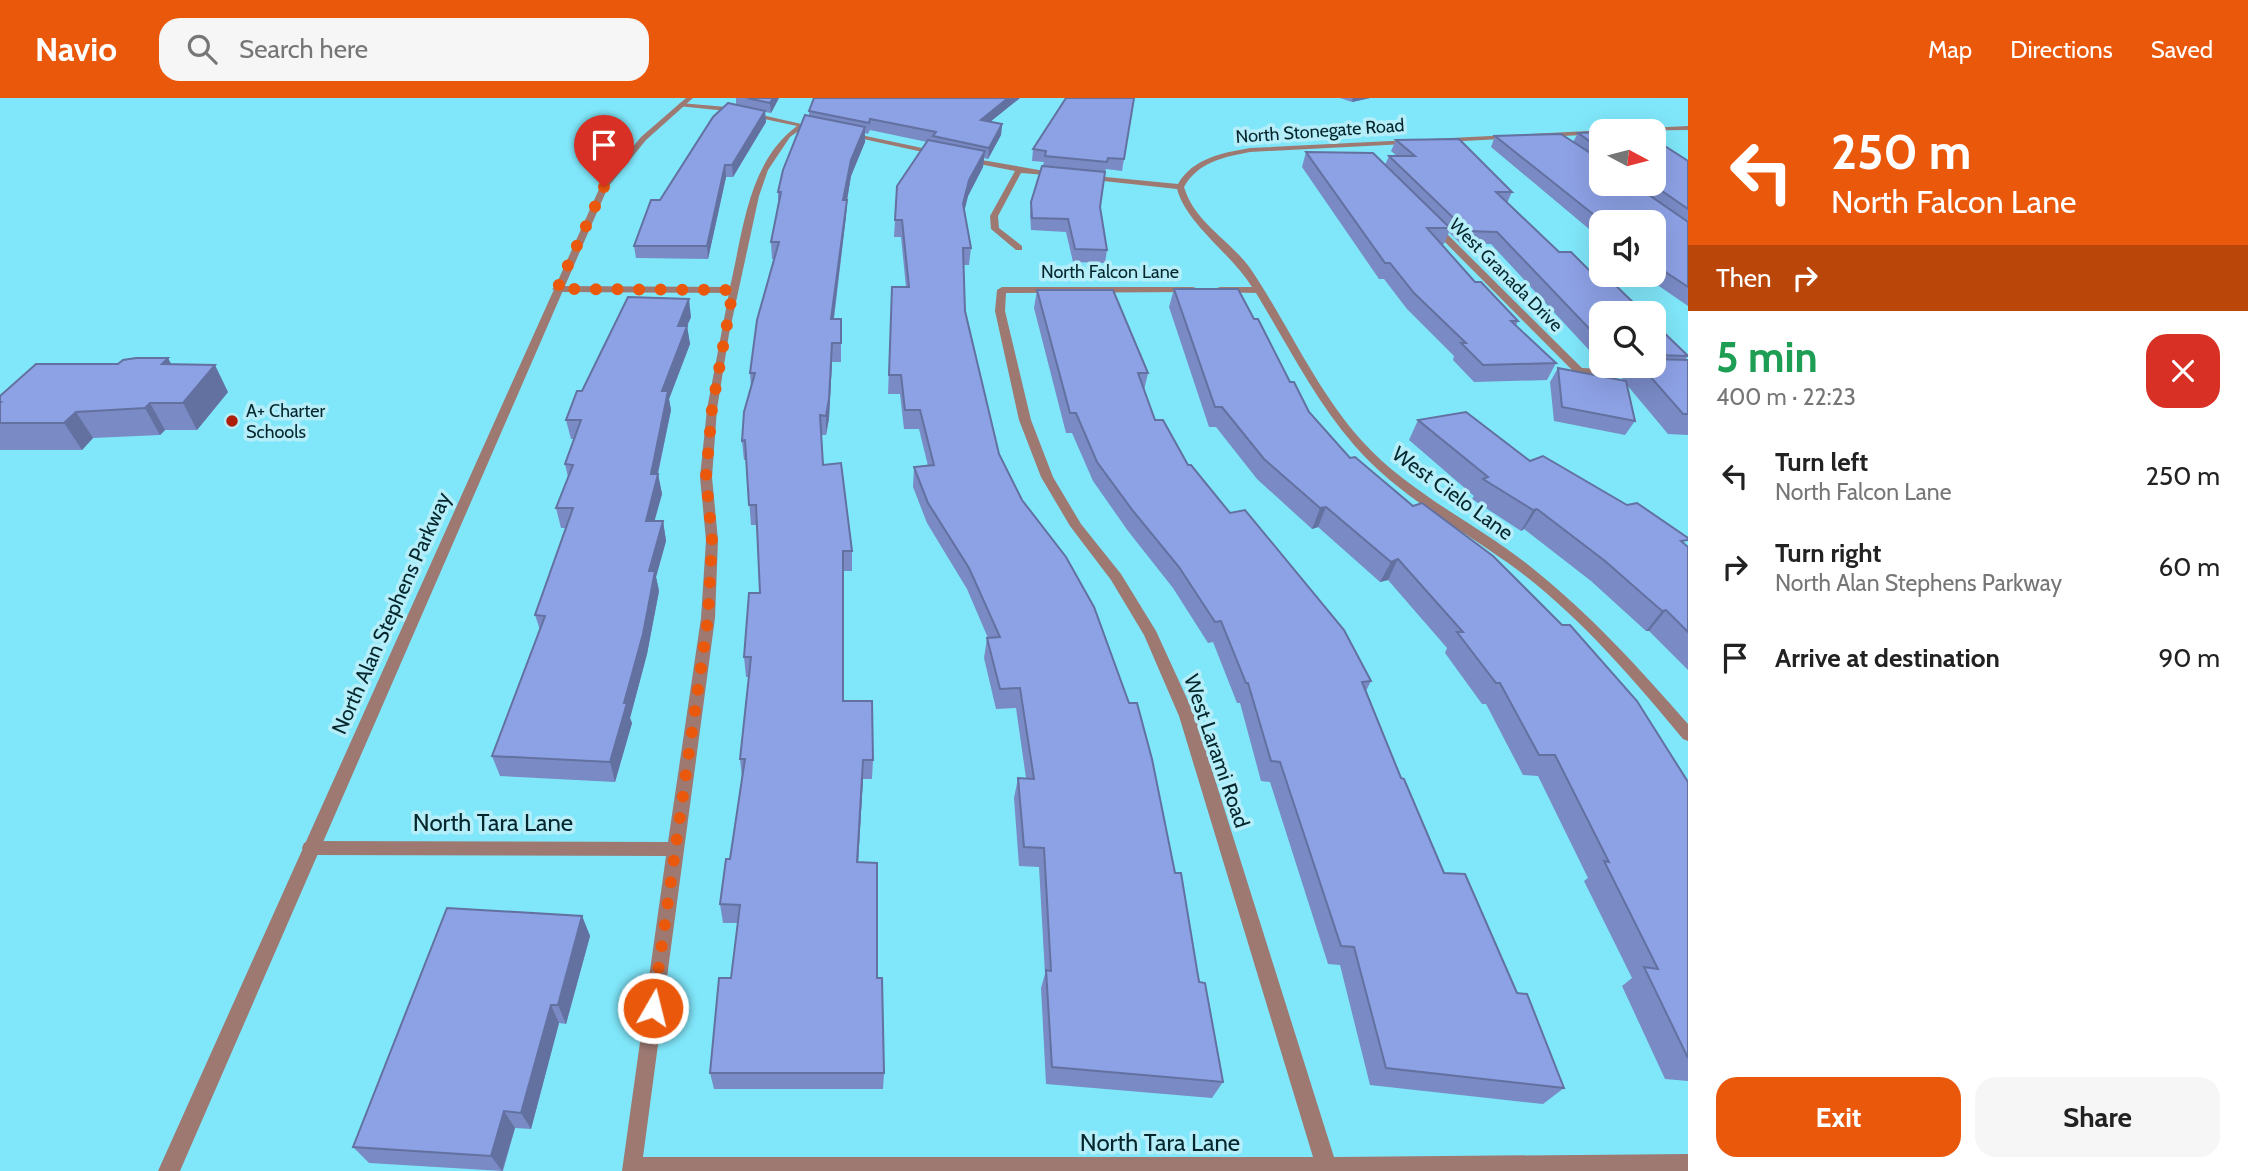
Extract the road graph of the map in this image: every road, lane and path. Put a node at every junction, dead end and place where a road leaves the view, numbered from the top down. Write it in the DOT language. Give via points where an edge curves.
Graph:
graph roads {
  1 [pos="685,102"];
  2 [pos="1688,128"];
  3 [pos="1547,133"];
  4 [pos="844,134"];
  5 [pos="1352,143"];
  6 [pos="1565,146"];
  7 [pos="1362,153"];
  8 [pos="1019,170"];
  9 [pos="1180,187"];
  10 [pos="1431,222"];
  11 [pos="1019,248"];
  12 [pos="557,289"];
  13 [pos="733,290"];
  14 [pos="1002,290"];
  15 [pos="1259,290"];
  16 [pos="1589,371"];
  17 [pos="1688,735"];
  18 [pos="310,848"];
  19 [pos="675,849"];
  20 [pos="1688,1166"];
  21 [pos="1327,1168"];
  22 [pos="169,1171"];
  1 -- 12 [label="street, North Alan Stephens Parkway" via="630,152 604,187"];
  1 -- 13 [label="street" via="810,127 788,136 764,170"];
  2 -- 3 [label="street, North Stonegate Road"];
  3 -- 5 [label="street, North Stonegate Road"];
  3 -- 6 [label="street"];
  4 -- 8 [label="street"];
  5 -- 7 [label="street"];
  5 -- 9 [label="street, North Stonegate Road" via="1222,155 1185,174"];
  8 -- 9 [label="street"];
  8 -- 11 [label="street" via="994,216 995,229"];
  9 -- 15 [label="street, West Cielo Lane" via="1182,199 1195,216 1230,249"];
  10 -- 16 [label="street, West Granada Drive" via="1579,371"];
  12 -- 13 [label="street"];
  12 -- 18 [label="street, North Alan Stephens Parkway"];
  13 -- 19 [label="street" via="712,409 706,477 712,540 708,618"];
  14 -- 15 [label="street, North Falcon Lane"];
  14 -- 21 [label="street, West Larami Road" via="1000,312 1025,420 1046,477 1151,635 1187,716"];
  15 -- 17 [label="street, West Cielo Lane" via="1326,401 1358,443 1399,482 1525,569 1578,615 1627,663"];
  18 -- 19 [label="street, North Tara Lane"];
  18 -- 22 [label="street, North Alan Stephens Parkway"];
  19 -- 21 [label="street, North Tara Lane" via="631,1168"];
  20 -- 21 [label="street, North Tara Lane"];
}
